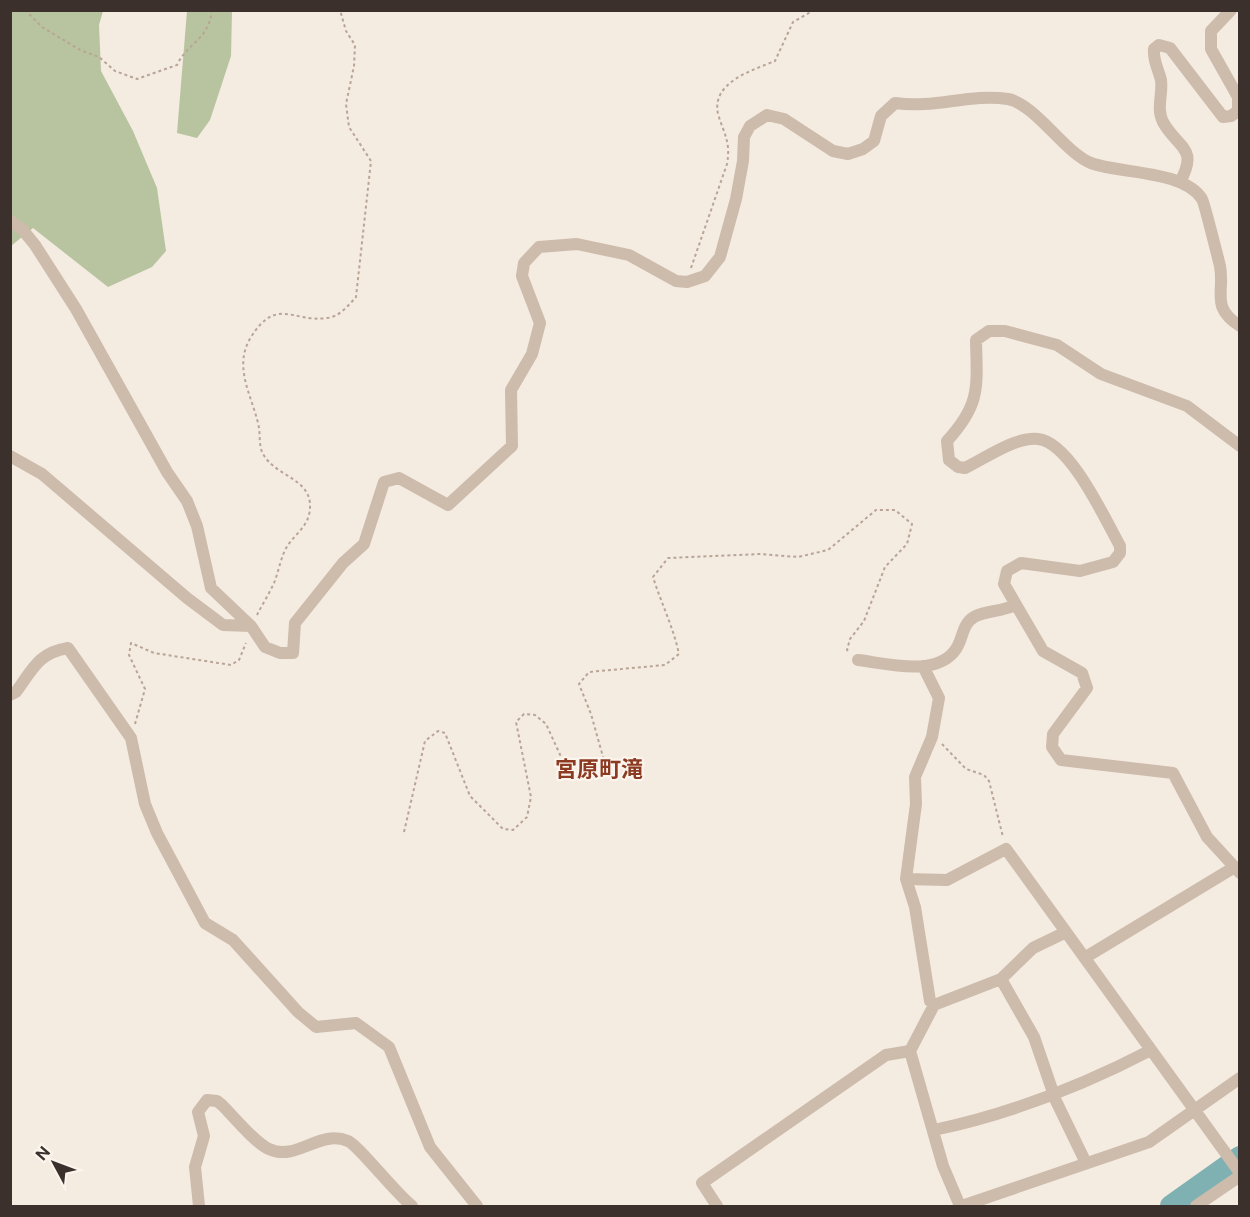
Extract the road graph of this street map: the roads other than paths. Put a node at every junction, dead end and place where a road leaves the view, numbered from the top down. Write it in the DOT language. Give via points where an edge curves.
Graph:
graph roads {
  1 [pos="1231,10"];
  2 [pos="1180,182"];
  3 [pos="10,221"];
  4 [pos="1239,326"];
  5 [pos="1239,446"];
  6 [pos="10,456"];
  7 [pos="1015,606"];
  8 [pos="251,626"];
  9 [pos="858,660"];
  10 [pos="923,666"];
  11 [pos="10,695"];
  12 [pos="1236,871"];
  13 [pos="906,879"];
  14 [pos="1066,932"];
  15 [pos="1086,957"];
  16 [pos="1001,980"];
  17 [pos="934,1005"];
  18 [pos="1151,1050"];
  19 [pos="910,1051"];
  20 [pos="1239,1078"];
  21 [pos="1054,1094"];
  22 [pos="1194,1108"];
  23 [pos="934,1130"];
  24 [pos="1086,1163"];
  25 [pos="1239,1175"];
  26 [pos="199,1206"];
  27 [pos="412,1206"];
  28 [pos="477,1206"];
  29 [pos="717,1206"];
  30 [pos="961,1206"];
  31 [pos="1196,1206"];
  1 -- 2 [label="street" via="1211,31 1211,49 1238,97 1238,111 1231,116 1222,117 1170,48 1154,48 1153,60 1161,82 1162,120 1188,151 1188,167"];
  2 -- 4 [label="street" via="1203,199 1220,267 1219,302 1229,319"];
  2 -- 8 [label="street" via="1090,163 1012,100 985,97 920,106 895,103 881,116 874,141 848,154 833,151 784,119 766,115 750,126 744,137 736,199 720,257 705,276 676,281 629,255 577,244 539,247 524,263 522,276 540,323 532,354 511,390 512,446 448,505 399,478 384,483 364,544 343,563 295,623 293,653 265,647"];
  3 -- 8 [label="street" via="35,245 66,292 187,501 211,588"];
  5 -- 7 [label="street" via="1187,406 1101,374 1057,345 1005,330 989,331 976,340 975,402 961,427 947,441 949,460 965,468 1015,443 1036,438 1049,442 1070,461 1120,546 1113,562 1080,571 1021,563 1007,571 1004,584"];
  6 -- 8 [label="street" via="42,474 223,624"];
  7 -- 10 [label="street" via="975,617 964,627 955,650 941,661"];
  7 -- 12 [label="street" via="1043,651 1082,673 1087,688 1053,734 1052,747 1061,760 1173,773 1207,837"];
  9 -- 10 [label="street"];
  10 -- 13 [label="street" via="939,698 932,737 915,777 916,804"];
  11 -- 28 [label="street" via="40,659 51,651 68,648 131,738 145,804 205,923 233,940 316,1027 356,1023 389,1047 430,1148"];
  12 -- 15 [label="street"];
  13 -- 14 [label="street" via="947,880 1006,849"];
  13 -- 17 [label="street" via="915,907 930,1001"];
  14 -- 15 [label="street"];
  14 -- 16 [label="street" via="1033,948"];
  15 -- 18 [label="street"];
  16 -- 17 [label="street"];
  16 -- 21 [label="street" via="1034,1037"];
  17 -- 19 [label="street"];
  18 -- 21 [label="street"];
  18 -- 22 [label="street"];
  19 -- 23 [label="street"];
  19 -- 29 [label="street" via="886,1055 702,1183"];
  20 -- 22 [label="street"];
  21 -- 23 [label="street" via="1005,1112"];
  21 -- 24 [label="street"];
  22 -- 24 [label="street" via="1149,1142"];
  22 -- 25 [label="street"];
  23 -- 30 [label="street" via="943,1166"];
  24 -- 30 [label="street"];
  25 -- 31 [label="street"];
  26 -- 27 [label="street" via="195,1167 204,1136 198,1112 207,1100 222,1105 266,1149 283,1154 326,1137 351,1142"];
}
